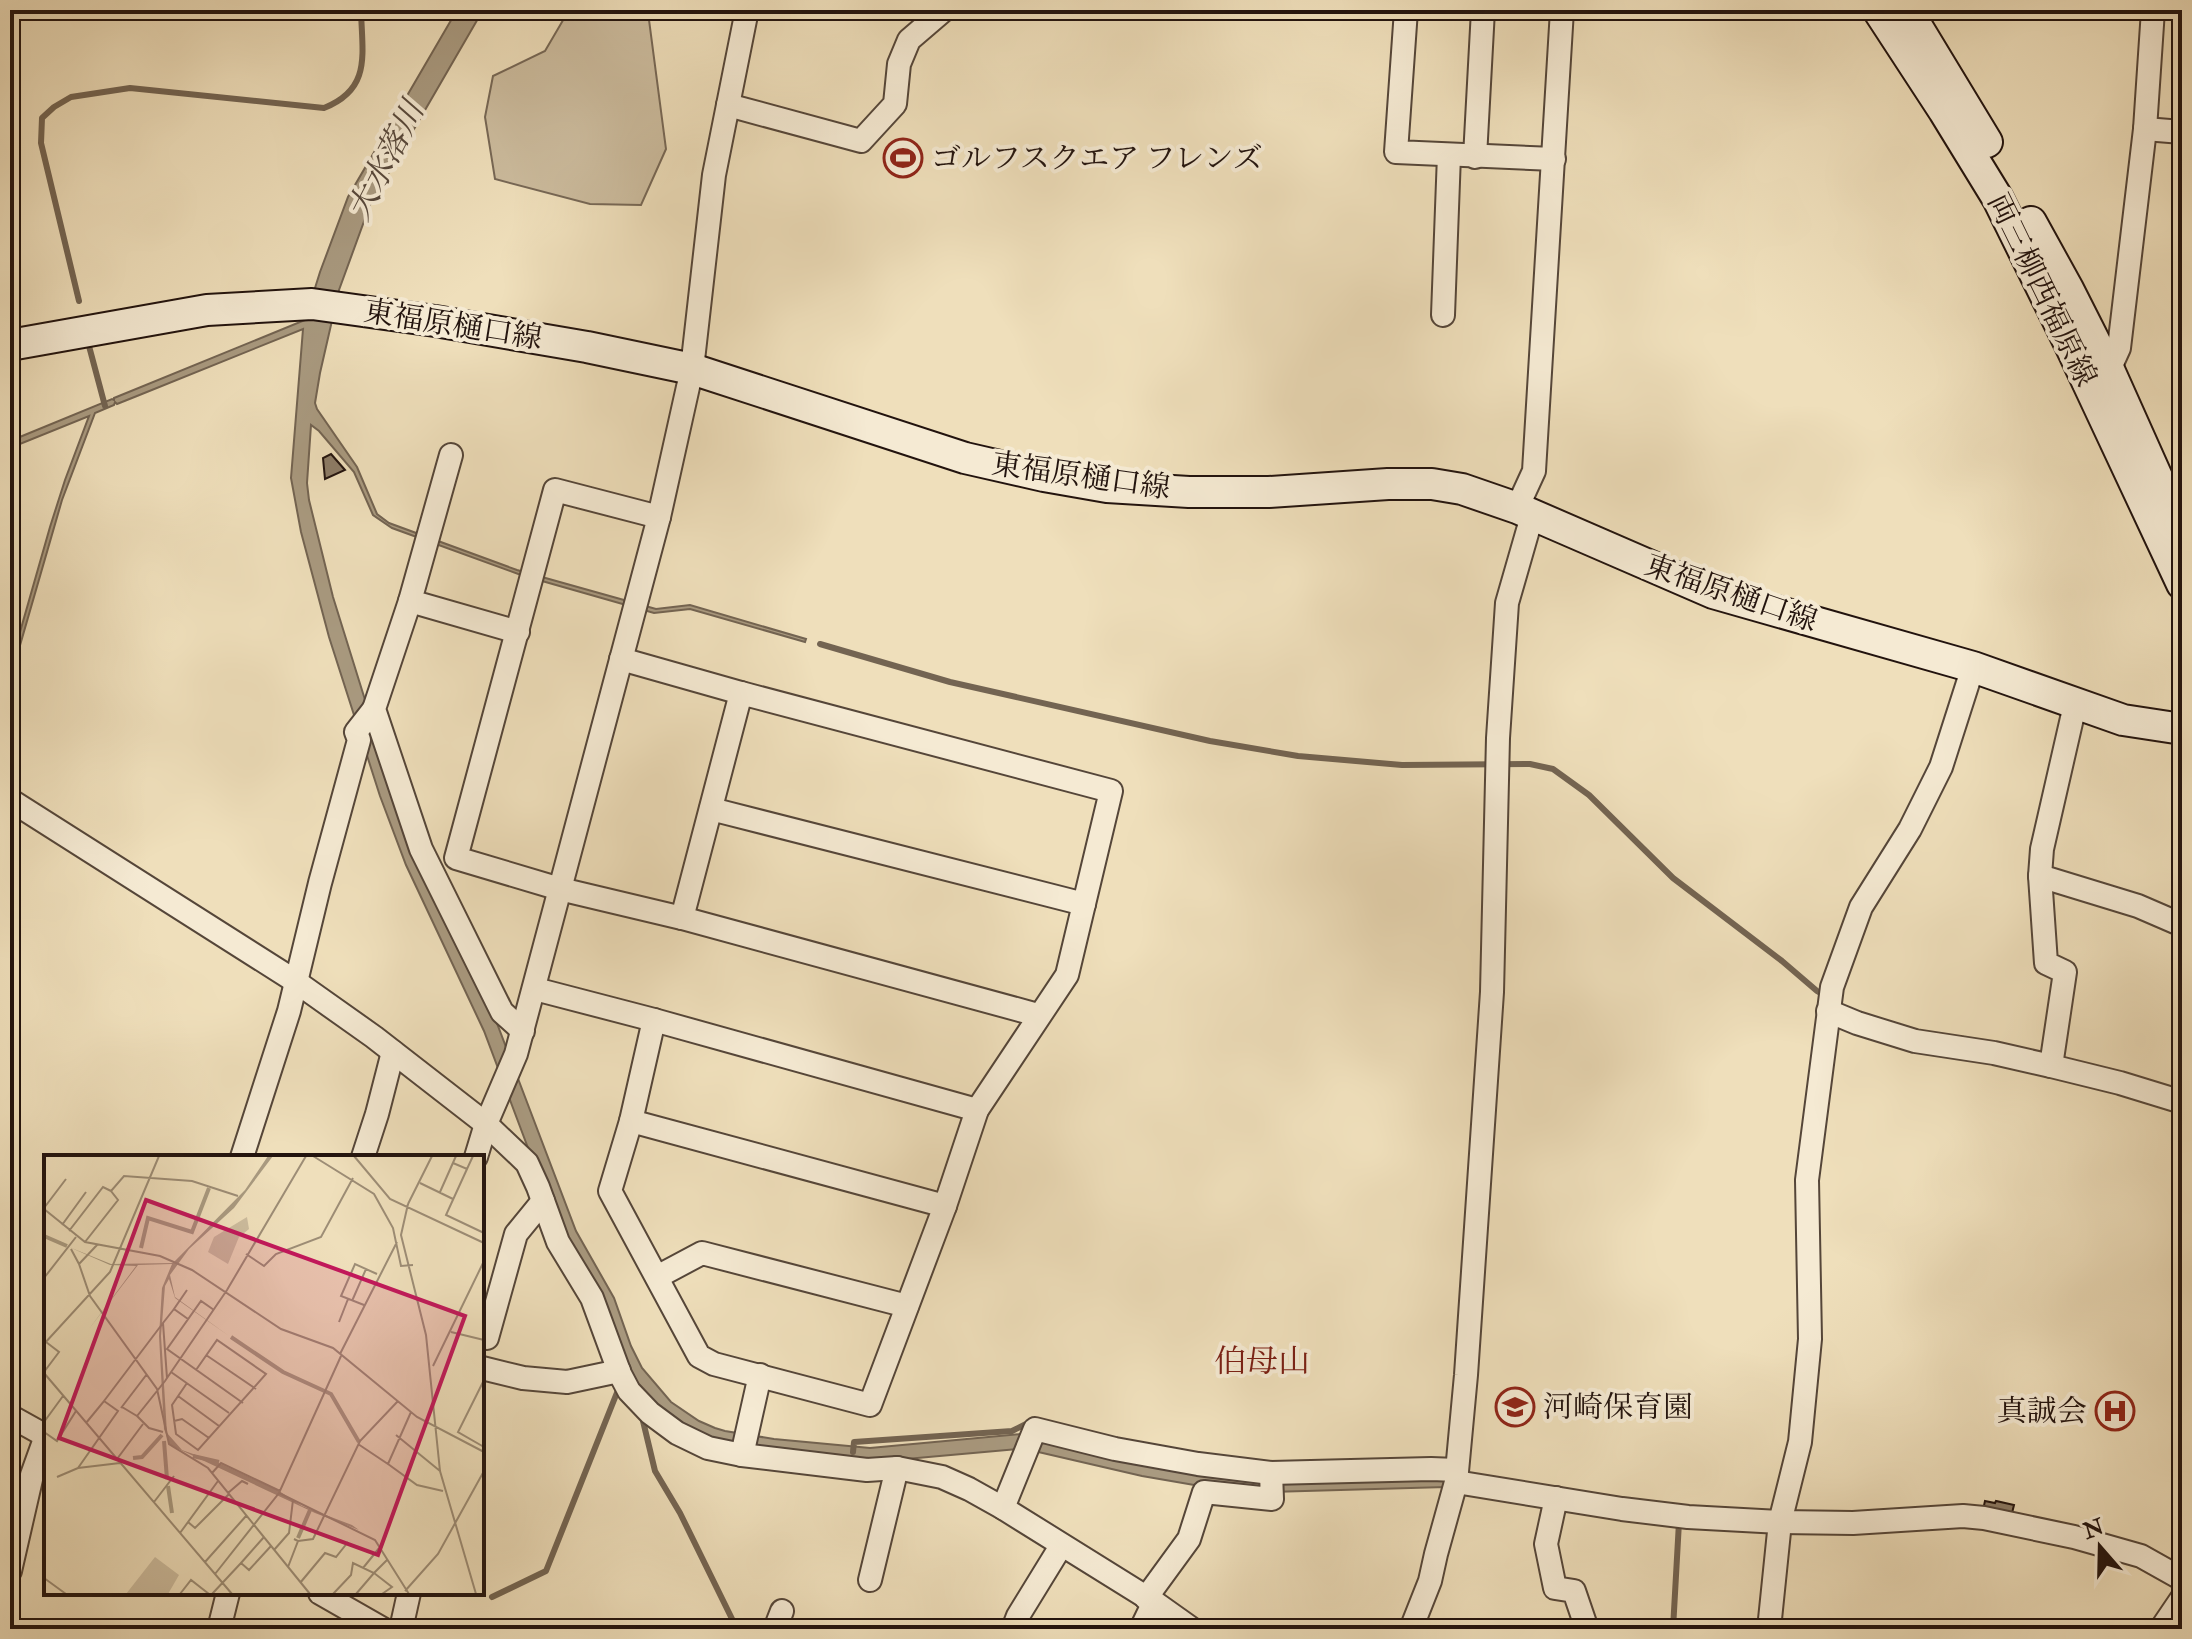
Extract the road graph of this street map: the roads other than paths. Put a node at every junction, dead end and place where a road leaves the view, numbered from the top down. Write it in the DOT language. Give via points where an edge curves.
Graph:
graph roads {
  1 [pos="747,10"];
  2 [pos="944,10"];
  3 [pos="1406,10"];
  4 [pos="1483,10"];
  5 [pos="1562,10"];
  6 [pos="1878,10"];
  7 [pos="1907,10"];
  8 [pos="2153,10"];
  9 [pos="728,105"];
  10 [pos="2145,129"];
  11 [pos="2182,132"];
  12 [pos="1449,155"];
  13 [pos="1475,157"];
  14 [pos="1554,159"];
  15 [pos="1443,315"];
  16 [pos="10,345"];
  17 [pos="692,369"];
  18 [pos="2109,370"];
  19 [pos="451,455"];
  20 [pos="1525,512"];
  21 [pos="659,517"];
  22 [pos="2182,533"];
  23 [pos="2182,584"];
  24 [pos="410,601"];
  25 [pos="518,632"];
  26 [pos="621,659"];
  27 [pos="1973,667"];
  28 [pos="741,693"];
  29 [pos="2075,705"];
  30 [pos="367,718"];
  31 [pos="2182,729"];
  32 [pos="10,800"];
  33 [pos="711,809"];
  34 [pos="2040,876"];
  35 [pos="560,889"];
  36 [pos="1084,904"];
  37 [pos="682,918"];
  38 [pos="2182,925"];
  39 [pos="295,981"];
  40 [pos="535,989"];
  41 [pos="1828,1011"];
  42 [pos="1038,1015"];
  43 [pos="654,1020"];
  44 [pos="523,1031"];
  45 [pos="393,1052"];
  46 [pos="2051,1066"];
  47 [pos="2182,1102"];
  48 [pos="977,1110"];
  49 [pos="631,1121"];
  50 [pos="486,1124"];
  51 [pos="243,1155"];
  52 [pos="364,1155"];
  53 [pos="477,1155"];
  54 [pos="543,1201"];
  55 [pos="945,1206"];
  56 [pos="657,1277"];
  57 [pos="907,1306"];
  58 [pos="484,1343"];
  59 [pos="484,1368"];
  60 [pos="619,1371"];
  61 [pos="760,1375"];
  62 [pos="10,1416"];
  63 [pos="44,1435"];
  64 [pos="44,1442"];
  65 [pos="742,1455"];
  66 [pos="897,1468"];
  67 [pos="1456,1476"];
  68 [pos="1271,1482"];
  69 [pos="1556,1498"];
  70 [pos="1003,1508"];
  71 [pos="1780,1522"];
  72 [pos="1061,1546"];
  73 [pos="10,1571"];
  74 [pos="2182,1579"];
  75 [pos="870,1580"];
  76 [pos="228,1595"];
  77 [pos="324,1595"];
  78 [pos="409,1595"];
  79 [pos="2182,1598"];
  80 [pos="1150,1600"];
  81 [pos="219,1629"];
  82 [pos="383,1629"];
  83 [pos="401,1629"];
  84 [pos="1013,1629"];
  85 [pos="1141,1629"];
  86 [pos="1192,1629"];
  87 [pos="1411,1629"];
  88 [pos="1587,1629"];
  89 [pos="1769,1629"];
  90 [pos="2161,1629"];
  1 -- 9 [label="street"];
  2 -- 9 [label="street" via="909,40 899,64 895,104 861,141"];
  3 -- 12 [label="street" via="1396,152"];
  4 -- 13 [label="street"];
  5 -- 14 [label="street"];
  6 -- 23 [label="main road, 両三柳西福原線" via="1998,199"];
  7 -- 18 [label="main road, 両三柳西福原線" via="1987,143"];
  8 -- 10 [label="street"];
  9 -- 17 [label="street" via="714,175"];
  10 -- 11 [label="street"];
  10 -- 18 [label="street" via="2119,348"];
  12 -- 13 [label="street"];
  12 -- 15 [label="street"];
  13 -- 14 [label="street"];
  14 -- 20 [label="street" via="1534,471"];
  16 -- 17 [label="main road, 東福原樋口線" via="207,310 324,306"];
  17 -- 20 [label="main road, 東福原樋口線" via="965,458 1107,487 1269,492 1432,484"];
  17 -- 21 [label="street"];
  18 -- 22 [label="main road, 両三柳西福原線"];
  19 -- 24 [label="street"];
  20 -- 27 [label="main road, 東福原樋口線" via="1713,593"];
  20 -- 67 [label="street" via="1507,603 1492,992"];
  21 -- 25 [label="street" via="555,490"];
  21 -- 26 [label="street"];
  24 -- 25 [label="street"];
  24 -- 30 [label="street"];
  25 -- 35 [label="street" via="456,858"];
  26 -- 28 [label="street"];
  26 -- 35 [label="street"];
  27 -- 29 [label="main road, 東福原樋口線"];
  27 -- 41 [label="street" via="1941,767 1861,907"];
  28 -- 33 [label="street"];
  28 -- 36 [label="street" via="1111,791"];
  29 -- 31 [label="main road, 東福原樋口線" via="2123,720"];
  29 -- 34 [label="street"];
  30 -- 39 [label="street" via="356,732 359,740"];
  30 -- 44 [label="street" via="421,849 502,1012"];
  32 -- 39 [label="street"];
  33 -- 36 [label="street"];
  33 -- 37 [label="street"];
  34 -- 38 [label="street"];
  34 -- 46 [label="street" via="2046,963 2065,972"];
  35 -- 37 [label="street"];
  35 -- 40 [label="street"];
  36 -- 42 [label="street" via="1067,975"];
  37 -- 42 [label="street"];
  39 -- 45 [label="street"];
  39 -- 51 [label="street"];
  40 -- 43 [label="street"];
  40 -- 44 [label="street"];
  41 -- 46 [label="street" via="1915,1041"];
  41 -- 71 [label="street" via="1807,1180 1806,1383 1800,1442"];
  42 -- 48 [label="street"];
  43 -- 48 [label="street"];
  43 -- 49 [label="street"];
  44 -- 50 [label="street"];
  45 -- 50 [label="street"];
  45 -- 52 [label="street"];
  46 -- 47 [label="street"];
  48 -- 55 [label="street"];
  49 -- 55 [label="street"];
  49 -- 56 [label="street" via="610,1191"];
  50 -- 53 [label="street"];
  50 -- 54 [label="street" via="527,1163"];
  54 -- 58 [label="street" via="516,1234"];
  54 -- 60 [label="street" via="558,1242 592,1298"];
  55 -- 57 [label="street"];
  56 -- 57 [label="street" via="702,1253"];
  56 -- 61 [label="street" via="699,1356"];
  57 -- 61 [label="street" via="870,1405"];
  59 -- 60 [label="street" via="567,1382"];
  60 -- 65 [label="street" via="640,1403 677,1433 708,1448"];
  61 -- 65 [label="street"];
  62 -- 63 [label="street"];
  64 -- 73 [label="street"];
  65 -- 66 [label="street" via="867,1470"];
  66 -- 70 [label="street" via="942,1477"];
  66 -- 75 [label="street"];
  67 -- 68 [label="street" via="1431,1469"];
  67 -- 69 [label="street"];
  67 -- 87 [label="street" via="1430,1581"];
  68 -- 70 [label="street" via="1035,1429"];
  68 -- 80 [label="street" via="1272,1499 1204,1492 1189,1539"];
  69 -- 71 [label="street" via="1688,1517"];
  69 -- 88 [label="street" via="1546,1544 1555,1588 1574,1591"];
  70 -- 72 [label="street"];
  71 -- 74 [label="street" via="1984,1518 2141,1556"];
  71 -- 89 [label="street"];
  72 -- 80 [label="street"];
  72 -- 84 [label="street"];
  76 -- 81 [label="street"];
  77 -- 82 [label="street"];
  78 -- 83 [label="street"];
  79 -- 90 [label="street"];
  80 -- 85 [label="street"];
  80 -- 86 [label="street"];
}
